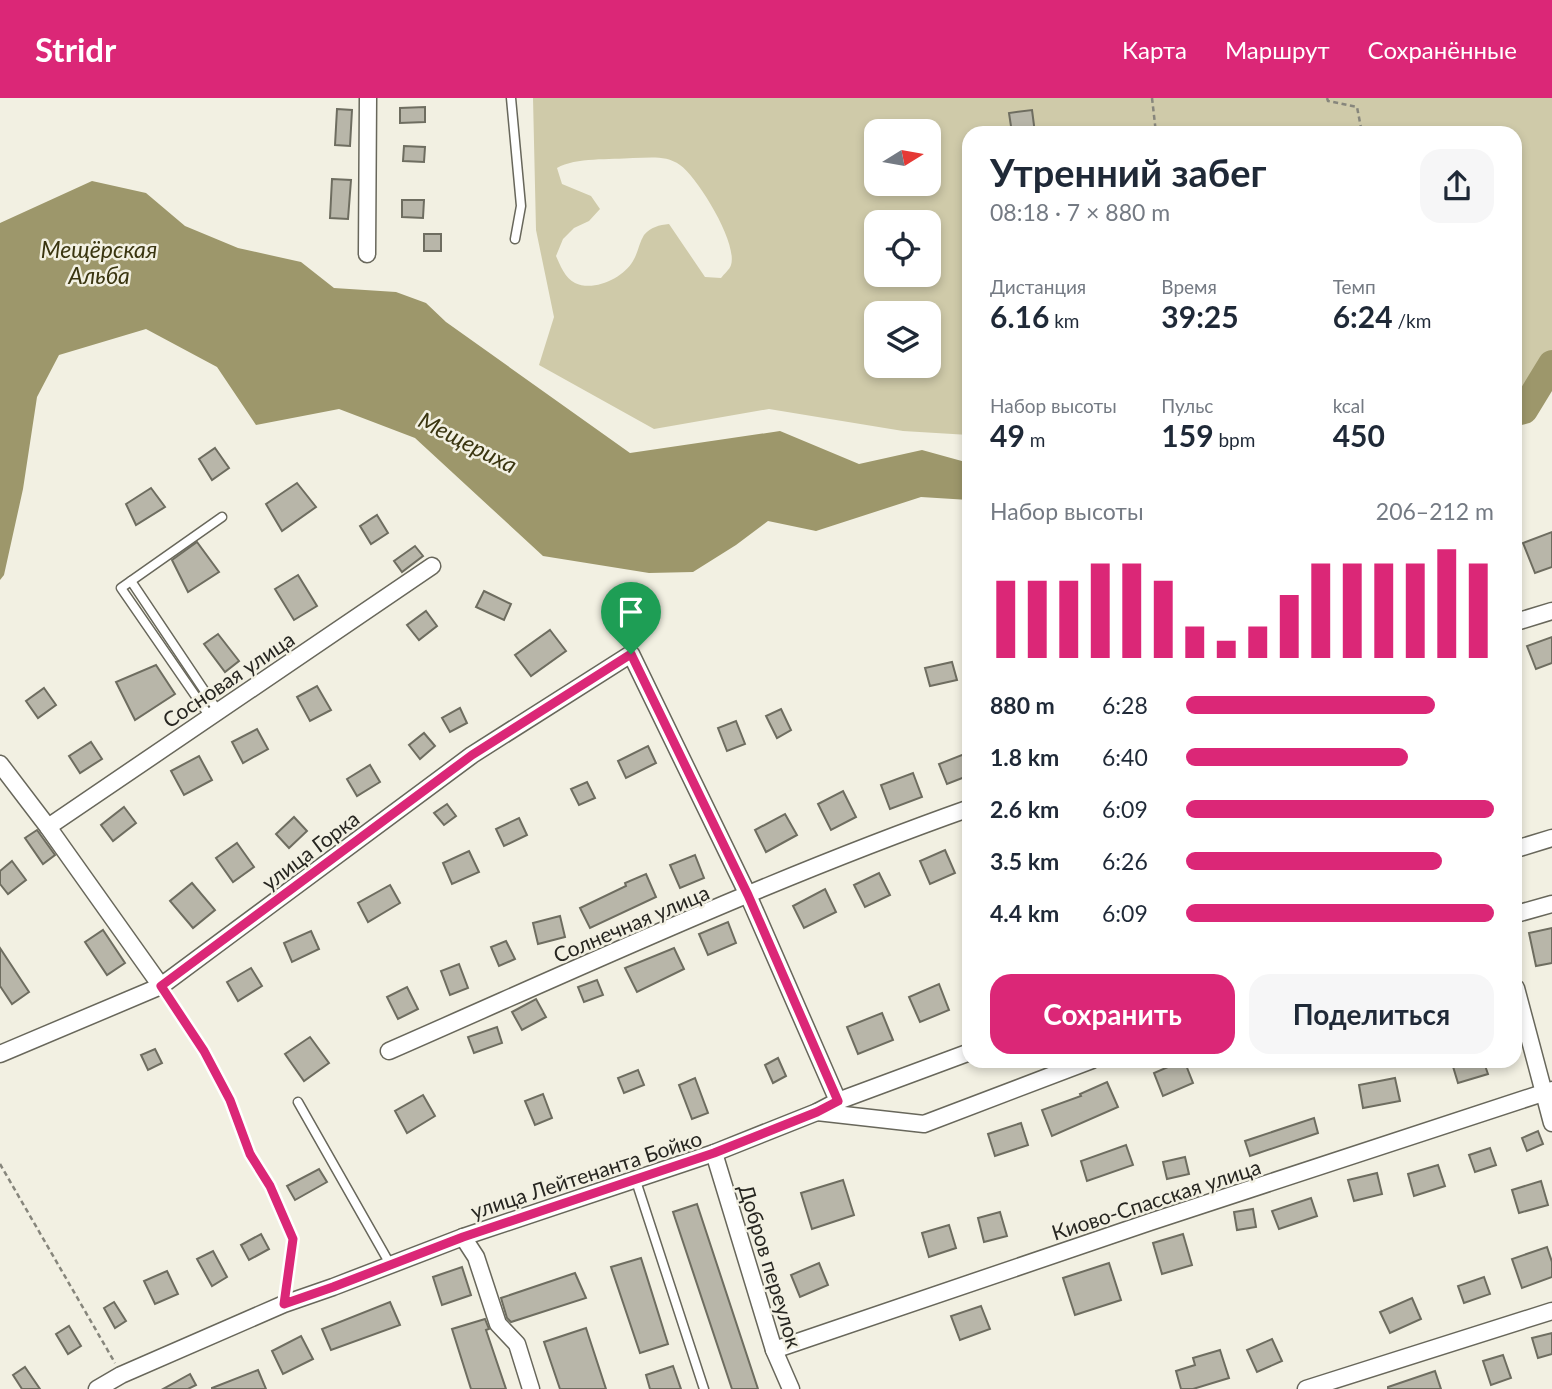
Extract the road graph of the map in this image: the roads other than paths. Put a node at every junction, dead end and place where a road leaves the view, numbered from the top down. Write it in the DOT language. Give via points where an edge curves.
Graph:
graph roads {
  1 [pos="368,98"];
  2 [pos="511,98"];
  3 [pos="515,239"];
  4 [pos="367,254"];
  5 [pos="222,517"];
  6 [pos="432,566"];
  7 [pos="1552,611"];
  8 [pos="1522,620"];
  9 [pos="214,714"];
  10 [pos="0,764"];
  11 [pos="962,810"];
  12 [pos="48,827"];
  13 [pos="1552,838"];
  14 [pos="1522,847"];
  15 [pos="748,895"];
  16 [pos="1552,904"];
  17 [pos="1522,913"];
  18 [pos="161,986"];
  19 [pos="1522,1007"];
  20 [pos="389,1051"];
  21 [pos="0,1054"];
  22 [pos="962,1055"];
  23 [pos="1071,1068"];
  24 [pos="1548,1091"];
  25 [pos="838,1101"];
  26 [pos="298,1102"];
  27 [pos="817,1112"];
  28 [pos="1552,1123"];
  29 [pos="714,1153"];
  30 [pos="635,1178"];
  31 [pos="463,1237"];
  32 [pos="390,1264"];
  33 [pos="1552,1311"];
  34 [pos="774,1350"];
  35 [pos="97,1389"];
  36 [pos="531,1389"];
  37 [pos="704,1389"];
  38 [pos="791,1389"];
  39 [pos="1306,1389"];
  1 -- 4 [label="street"];
  2 -- 3 [label="lane" via="521,206"];
  5 -- 9 [label="lane" via="131,581"];
  6 -- 9 [label="street, Сосновая улица"];
  7 -- 8 [label="street"];
  9 -- 12 [label="street, Сосновая улица"];
  10 -- 12 [label="street"];
  11 -- 15 [label="street, Солнечная улица"];
  12 -- 18 [label="street"];
  13 -- 14 [label="street"];
  15 -- 18 [label="street, улица Горка" via="631,654 472,755"];
  15 -- 20 [label="street, Солнечная улица"];
  15 -- 25 [label="street"];
  16 -- 17 [label="street"];
  18 -- 21 [label="street, улица Горка"];
  19 -- 24 [label="street"];
  22 -- 25 [label="street, улица Лейтенанта Бойко"];
  23 -- 27 [label="street" via="924,1124"];
  24 -- 28 [label="street"];
  24 -- 34 [label="street, Киово-Спасская улица"];
  25 -- 27 [label="street, улица Лейтенанта Бойко"];
  26 -- 32 [label="lane"];
  27 -- 29 [label="street, улица Лейтенанта Бойко"];
  29 -- 30 [label="street, улица Лейтенанта Бойко"];
  29 -- 34 [label="street, Добров переулок"];
  30 -- 31 [label="street, улица Лейтенанта Бойко"];
  30 -- 37 [label="lane"];
  31 -- 32 [label="street, улица Лейтенанта Бойко"];
  31 -- 36 [label="street" via="476,1257 498,1324 516,1344"];
  32 -- 35 [label="street, улица Лейтенанта Бойко" via="284,1304"];
  33 -- 39 [label="street"];
  34 -- 38 [label="street, Добров переулок"];
}
